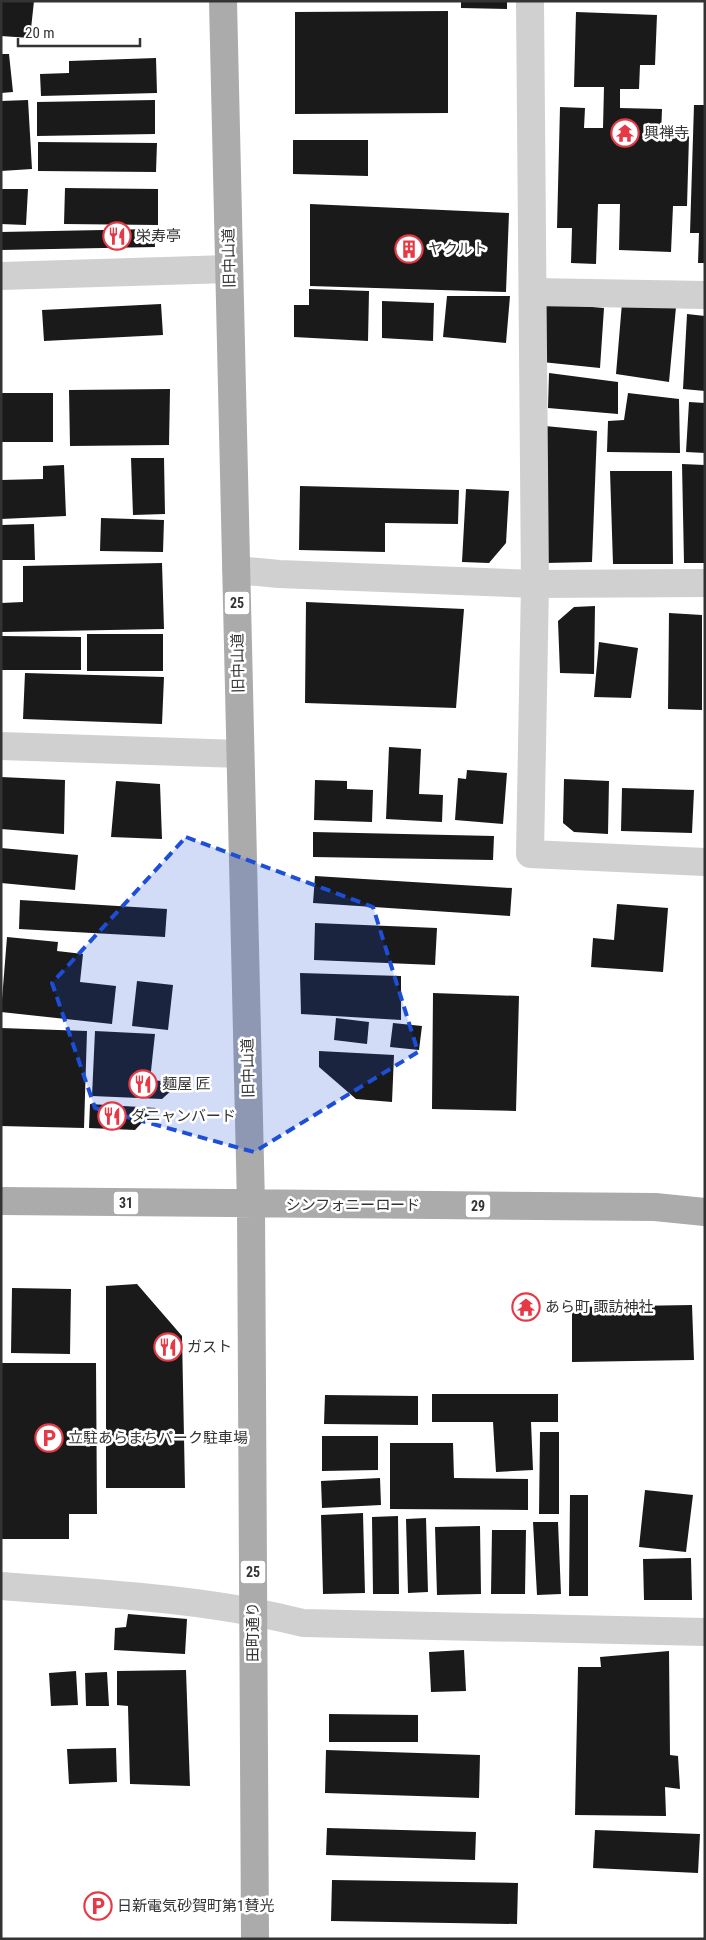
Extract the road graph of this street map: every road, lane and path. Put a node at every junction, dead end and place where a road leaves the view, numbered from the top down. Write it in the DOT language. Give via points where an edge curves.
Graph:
graph roads {
  1 [pos="223,1"];
  2 [pos="530,1"];
  3 [pos="229,269"];
  4 [pos="1,276"];
  5 [pos="533,292"];
  6 [pos="705,295"];
  7 [pos="236,570"];
  8 [pos="705,583"];
  9 [pos="535,584"];
  10 [pos="1,746"];
  11 [pos="240,754"];
  12 [pos="705,862"];
  13 [pos="1,1201"];
  14 [pos="251,1205"];
  15 [pos="705,1212"];
  16 [pos="1,1586"];
  17 [pos="253,1610"];
  18 [pos="705,1632"];
  19 [pos="254,1939"];
  1 -- 3 [label="main road, 旧中山道 / 25"];
  2 -- 5 [label="street"];
  3 -- 4 [label="street"];
  3 -- 7 [label="main road, 旧中山道 / 25"];
  5 -- 6 [label="street"];
  5 -- 9 [label="street"];
  7 -- 9 [label="street"];
  7 -- 11 [label="main road, 旧中山道 / 25"];
  8 -- 9 [label="street"];
  9 -- 12 [label="street" via="530,854"];
  10 -- 11 [label="street"];
  11 -- 14 [label="main road, 旧中山道 / 25"];
  13 -- 14 [label="main road, シンフォニーロード / 31"];
  14 -- 15 [label="main road, シンフォニーロード / 29" via="656,1207"];
  14 -- 17 [label="main road, 田町通り / 25"];
  16 -- 17 [label="street" via="201,1602"];
  17 -- 18 [label="street" via="303,1623"];
  17 -- 19 [label="main road, 田町通り / 25"];
}
